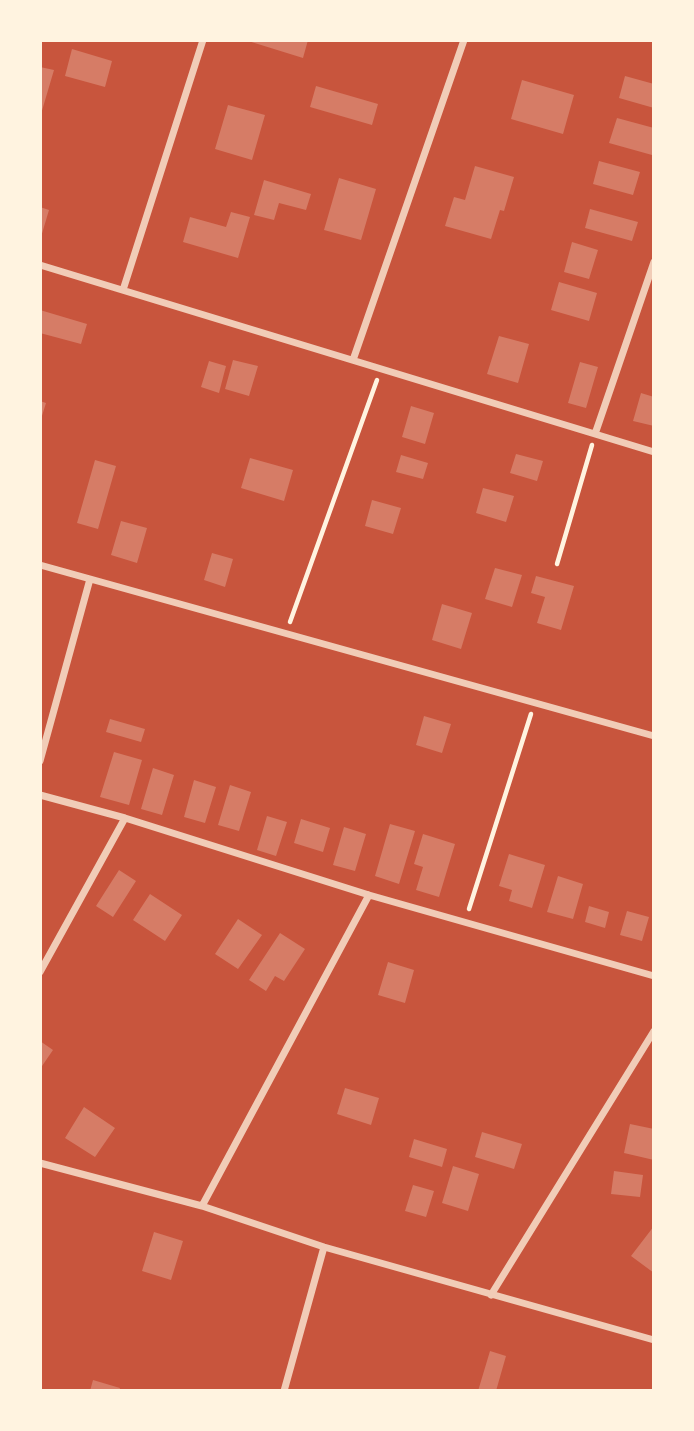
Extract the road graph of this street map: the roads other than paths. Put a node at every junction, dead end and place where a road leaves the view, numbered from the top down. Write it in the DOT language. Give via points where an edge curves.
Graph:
graph roads {
  1 [pos="203,40"];
  2 [pos="464,40"];
  3 [pos="654,262"];
  4 [pos="40,265"];
  5 [pos="123,290"];
  6 [pos="353,360"];
  7 [pos="595,434"];
  8 [pos="654,452"];
  9 [pos="40,565"];
  10 [pos="90,579"];
  11 [pos="654,736"];
  12 [pos="40,761"];
  13 [pos="40,795"];
  14 [pos="125,818"];
  15 [pos="369,895"];
  16 [pos="40,972"];
  17 [pos="654,976"];
  18 [pos="654,1031"];
  19 [pos="40,1163"];
  20 [pos="202,1206"];
  21 [pos="324,1247"];
  22 [pos="491,1295"];
  23 [pos="654,1340"];
  24 [pos="284,1391"];
  1 -- 5 [label="street"];
  2 -- 6 [label="street"];
  3 -- 7 [label="street"];
  4 -- 5 [label="street"];
  5 -- 6 [label="street"];
  6 -- 7 [label="street"];
  7 -- 8 [label="street"];
  9 -- 10 [label="street"];
  10 -- 11 [label="street"];
  10 -- 12 [label="street"];
  13 -- 14 [label="street"];
  14 -- 15 [label="street"];
  14 -- 16 [label="street"];
  15 -- 17 [label="street"];
  15 -- 20 [label="street"];
  18 -- 22 [label="street"];
  19 -- 20 [label="street"];
  20 -- 21 [label="street"];
  21 -- 22 [label="street"];
  21 -- 24 [label="street"];
  22 -- 23 [label="street"];
}
